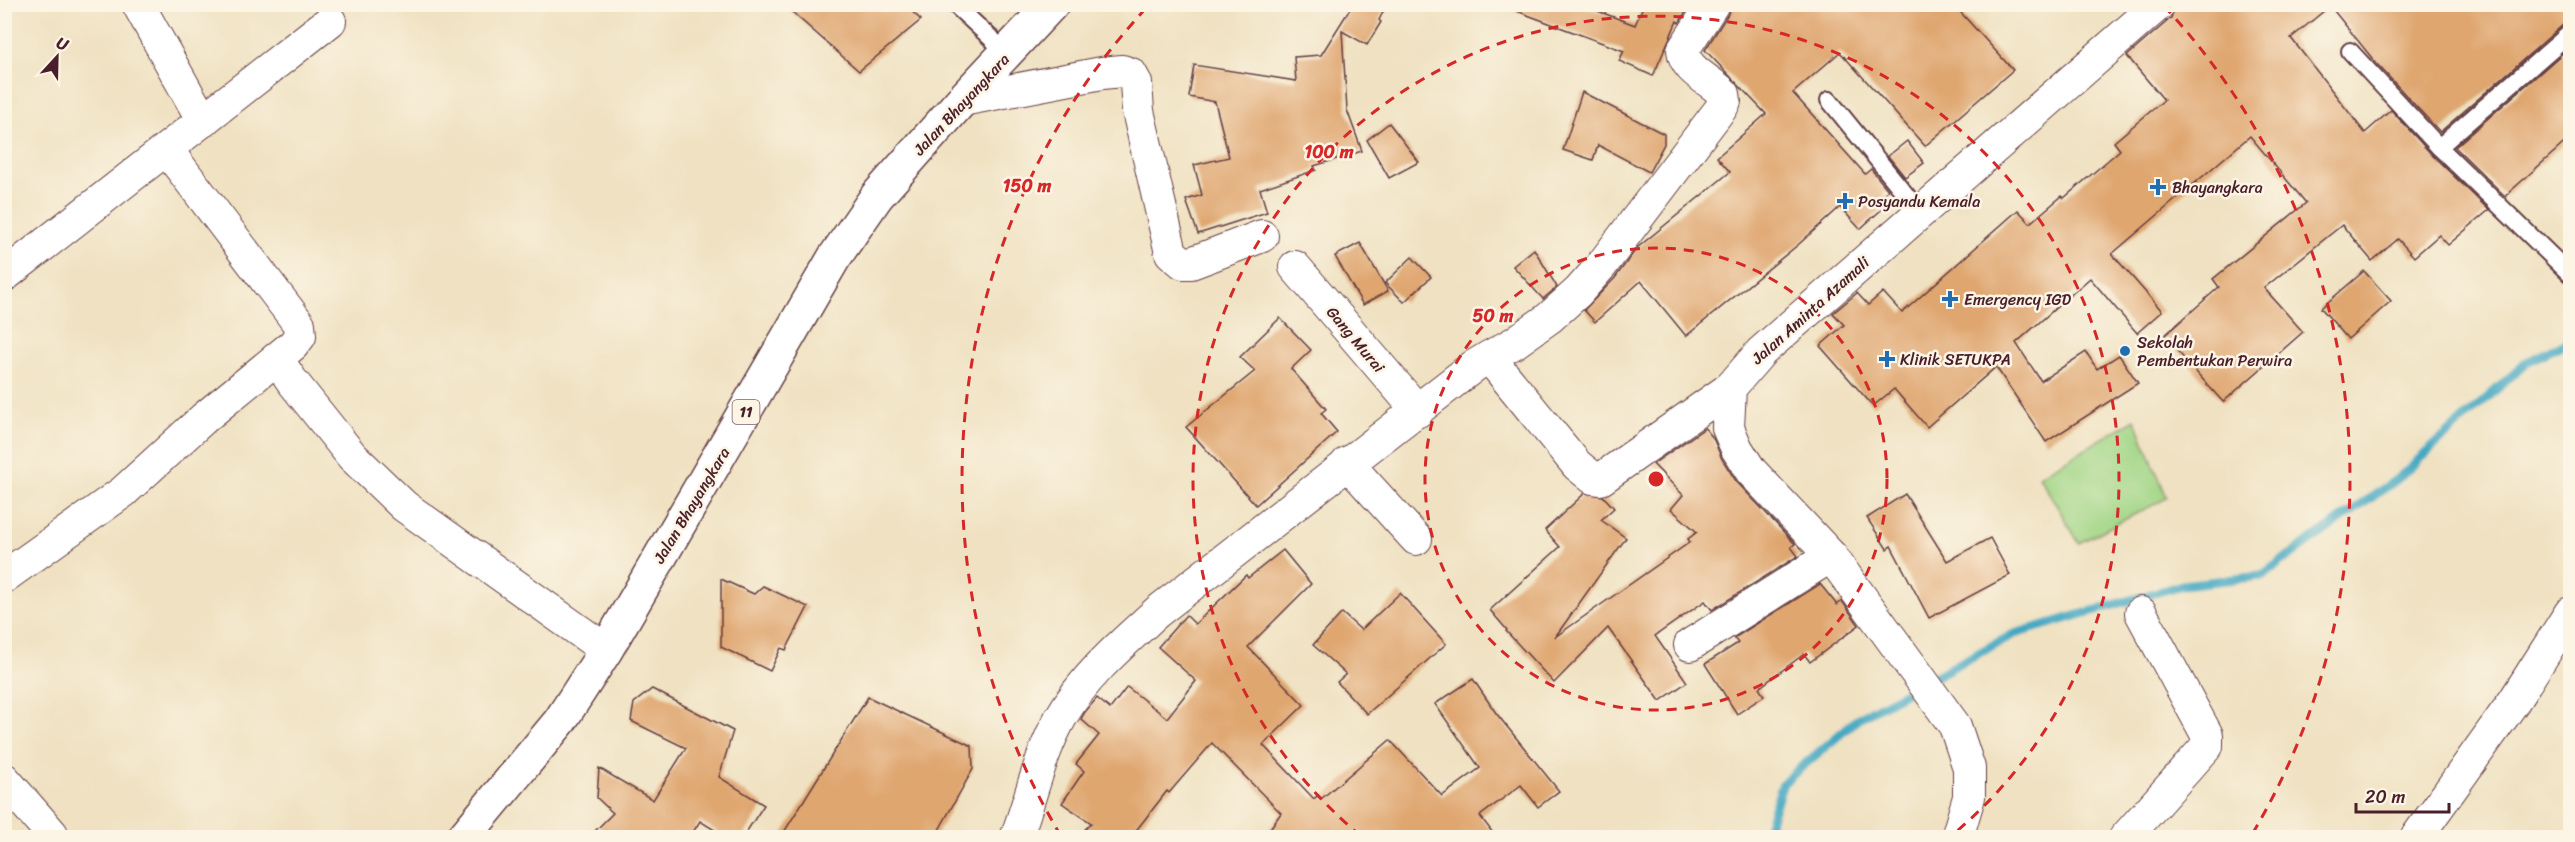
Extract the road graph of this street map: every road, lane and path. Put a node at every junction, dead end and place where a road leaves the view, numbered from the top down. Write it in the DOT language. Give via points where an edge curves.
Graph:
graph roads {
  1 [pos="138,4"];
  2 [pos="954,4"];
  3 [pos="1052,4"];
  4 [pos="1713,4"];
  5 [pos="2159,4"];
  6 [pos="330,21"];
  7 [pos="2571,33"];
  8 [pos="2350,51"];
  9 [pos="1008,54"];
  10 [pos="962,100"];
  11 [pos="1829,100"];
  12 [pos="203,121"];
  13 [pos="2439,147"];
  14 [pos="167,150"];
  15 [pos="1920,212"];
  16 [pos="1262,236"];
  17 [pos="1295,267"];
  18 [pos="2571,274"];
  19 [pos="4,276"];
  20 [pos="1489,357"];
  21 [pos="278,359"];
  22 [pos="1730,388"];
  23 [pos="1418,411"];
  24 [pos="1347,464"];
  25 [pos="1416,539"];
  26 [pos="1831,556"];
  27 [pos="4,577"];
  28 [pos="2141,613"];
  29 [pos="2571,613"];
  30 [pos="1690,645"];
  31 [pos="606,650"];
  32 [pos="4,779"];
  33 [pos="52,834"];
  34 [pos="463,837"];
  35 [pos="1016,837"];
  36 [pos="1957,837"];
  37 [pos="2125,837"];
  38 [pos="2416,837"];
  1 -- 12 [label="street"];
  2 -- 9 [label="lane"];
  3 -- 9 [label="highway, Jalan Bhayangkara / 11"];
  4 -- 20 [label="street" via="1683,50 1689,65 1724,94 1722,107 1578,292 1549,318"];
  5 -- 15 [label="street, Jalan Aminta Azamali"];
  6 -- 12 [label="street"];
  7 -- 13 [label="lane"];
  8 -- 13 [label="lane"];
  9 -- 10 [label="highway, Jalan Bhayangkara / 11"];
  10 -- 16 [label="street" via="1102,73 1131,74 1136,82 1138,111 1171,254 1183,263 1191,263"];
  10 -- 31 [label="highway, Jalan Bhayangkara / 11" via="877,196 834,258"];
  11 -- 15 [label="lane"];
  12 -- 14 [label="street"];
  13 -- 18 [label="lane"];
  14 -- 19 [label="street"];
  14 -- 21 [label="street" via="299,324 298,341"];
  15 -- 22 [label="street, Jalan Aminta Azamali" via="1761,352"];
  17 -- 23 [label="street, Gang Murai"];
  20 -- 22 [label="street, Jalan Aminta Azamali" via="1577,465 1600,479"];
  20 -- 23 [label="street"];
  21 -- 27 [label="street" via="204,418 123,492"];
  21 -- 31 [label="street" via="352,456 404,506"];
  22 -- 26 [label="street" via="1728,428 1737,449 1751,471"];
  23 -- 24 [label="street"];
  24 -- 25 [label="street"];
  24 -- 35 [label="street" via="1157,612 1085,682 1061,718"];
  26 -- 30 [label="street"];
  26 -- 36 [label="street" via="1955,726 1970,768 1969,797"];
  28 -- 37 [label="street" via="2207,735 2207,746"];
  29 -- 38 [label="street" via="2514,701"];
  31 -- 34 [label="highway, Jalan Bhayangkara / 11" via="560,721"];
  32 -- 33 [label="street"];
}
